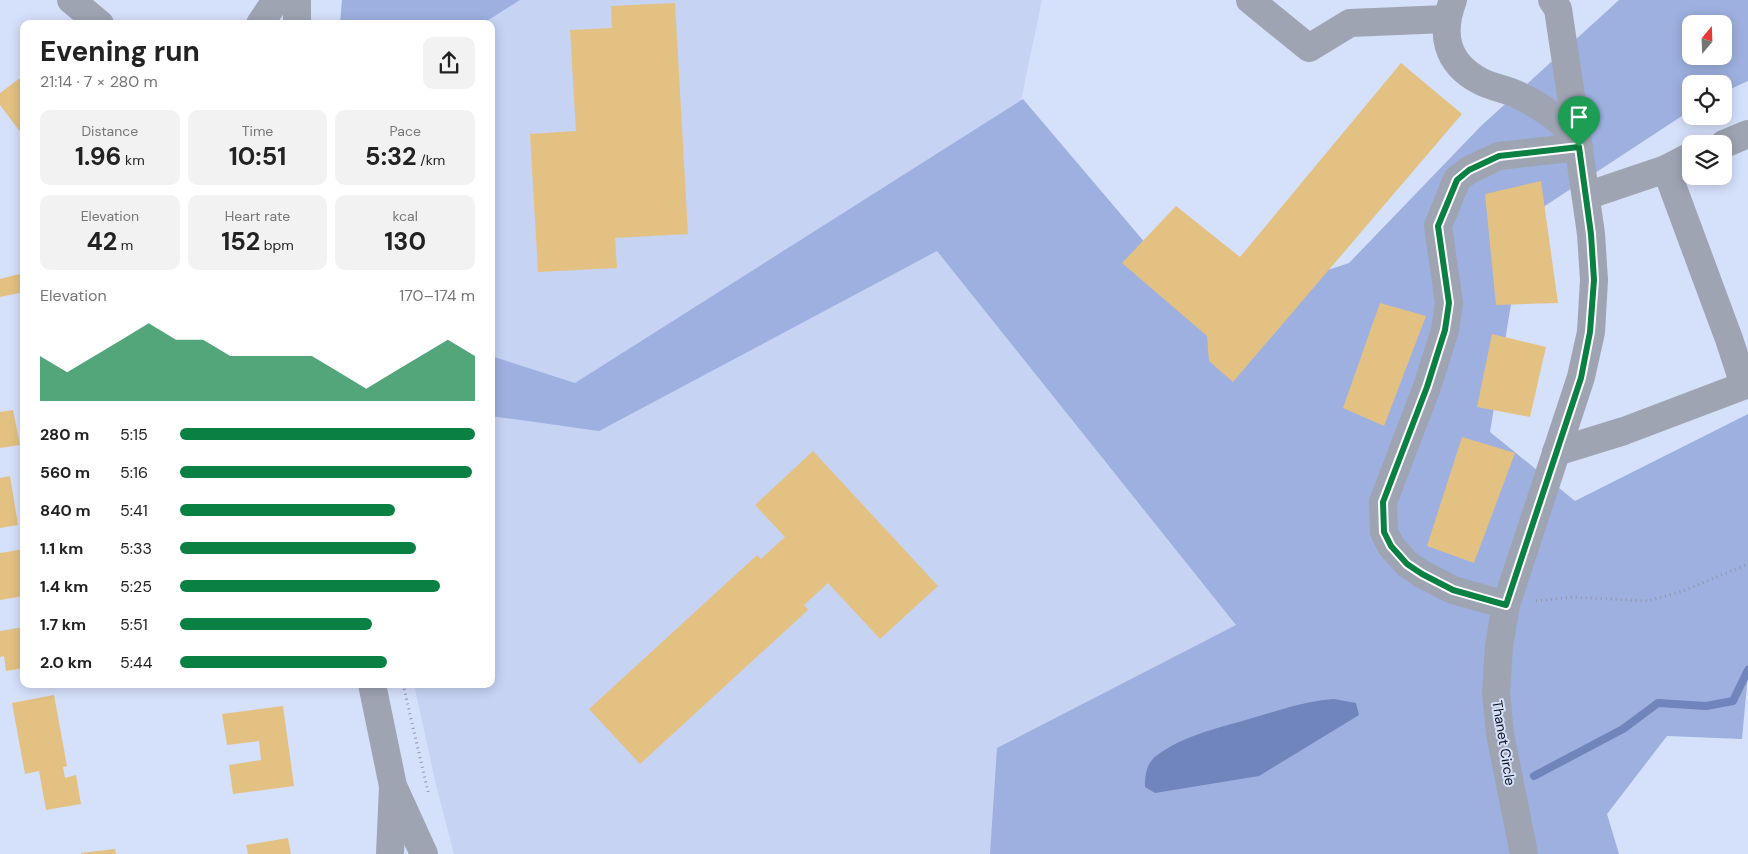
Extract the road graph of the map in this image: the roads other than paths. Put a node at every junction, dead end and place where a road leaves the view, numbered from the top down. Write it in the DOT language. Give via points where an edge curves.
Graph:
graph roads {
  1 [pos="71,0"];
  2 [pos="276,0"];
  3 [pos="297,0"];
  4 [pos="1250,0"];
  5 [pos="1552,0"];
  6 [pos="1449,10"];
  7 [pos="95,20"];
  8 [pos="263,20"];
  9 [pos="296,20"];
  10 [pos="1578,141"];
  11 [pos="1682,161"];
  12 [pos="1666,169"];
  13 [pos="1586,196"];
  14 [pos="1746,384"];
  15 [pos="1556,452"];
  16 [pos="1506,605"];
  17 [pos="373,688"];
  18 [pos="393,786"];
  19 [pos="390,854"];
  20 [pos="424,854"];
  21 [pos="1524,854"];
  1 -- 7 [label="street"];
  2 -- 8 [label="street"];
  3 -- 9 [label="street"];
  4 -- 6 [label="street" via="1309,48 1350,23"];
  5 -- 10 [label="street, Thanet Circle" via="1558,9"];
  6 -- 10 [label="street" via="1446,38 1453,58 1466,72 1481,82 1519,95 1541,107"];
  10 -- 13 [label="street, Thanet Circle"];
  10 -- 16 [label="street" via="1499,156 1469,170 1457,180 1438,226 1449,303 1445,330 1383,502 1384,532 1407,564 1453,590"];
  11 -- 12 [label="street"];
  12 -- 13 [label="street"];
  12 -- 14 [label="street"];
  13 -- 15 [label="street, Thanet Circle" via="1594,280 1590,332 1581,378"];
  14 -- 15 [label="street" via="1624,431"];
  15 -- 16 [label="street, Thanet Circle"];
  16 -- 21 [label="street, Thanet Circle" via="1498,646 1496,693 1500,734"];
  17 -- 18 [label="street"];
  18 -- 19 [label="street"];
  18 -- 20 [label="street"];
}
